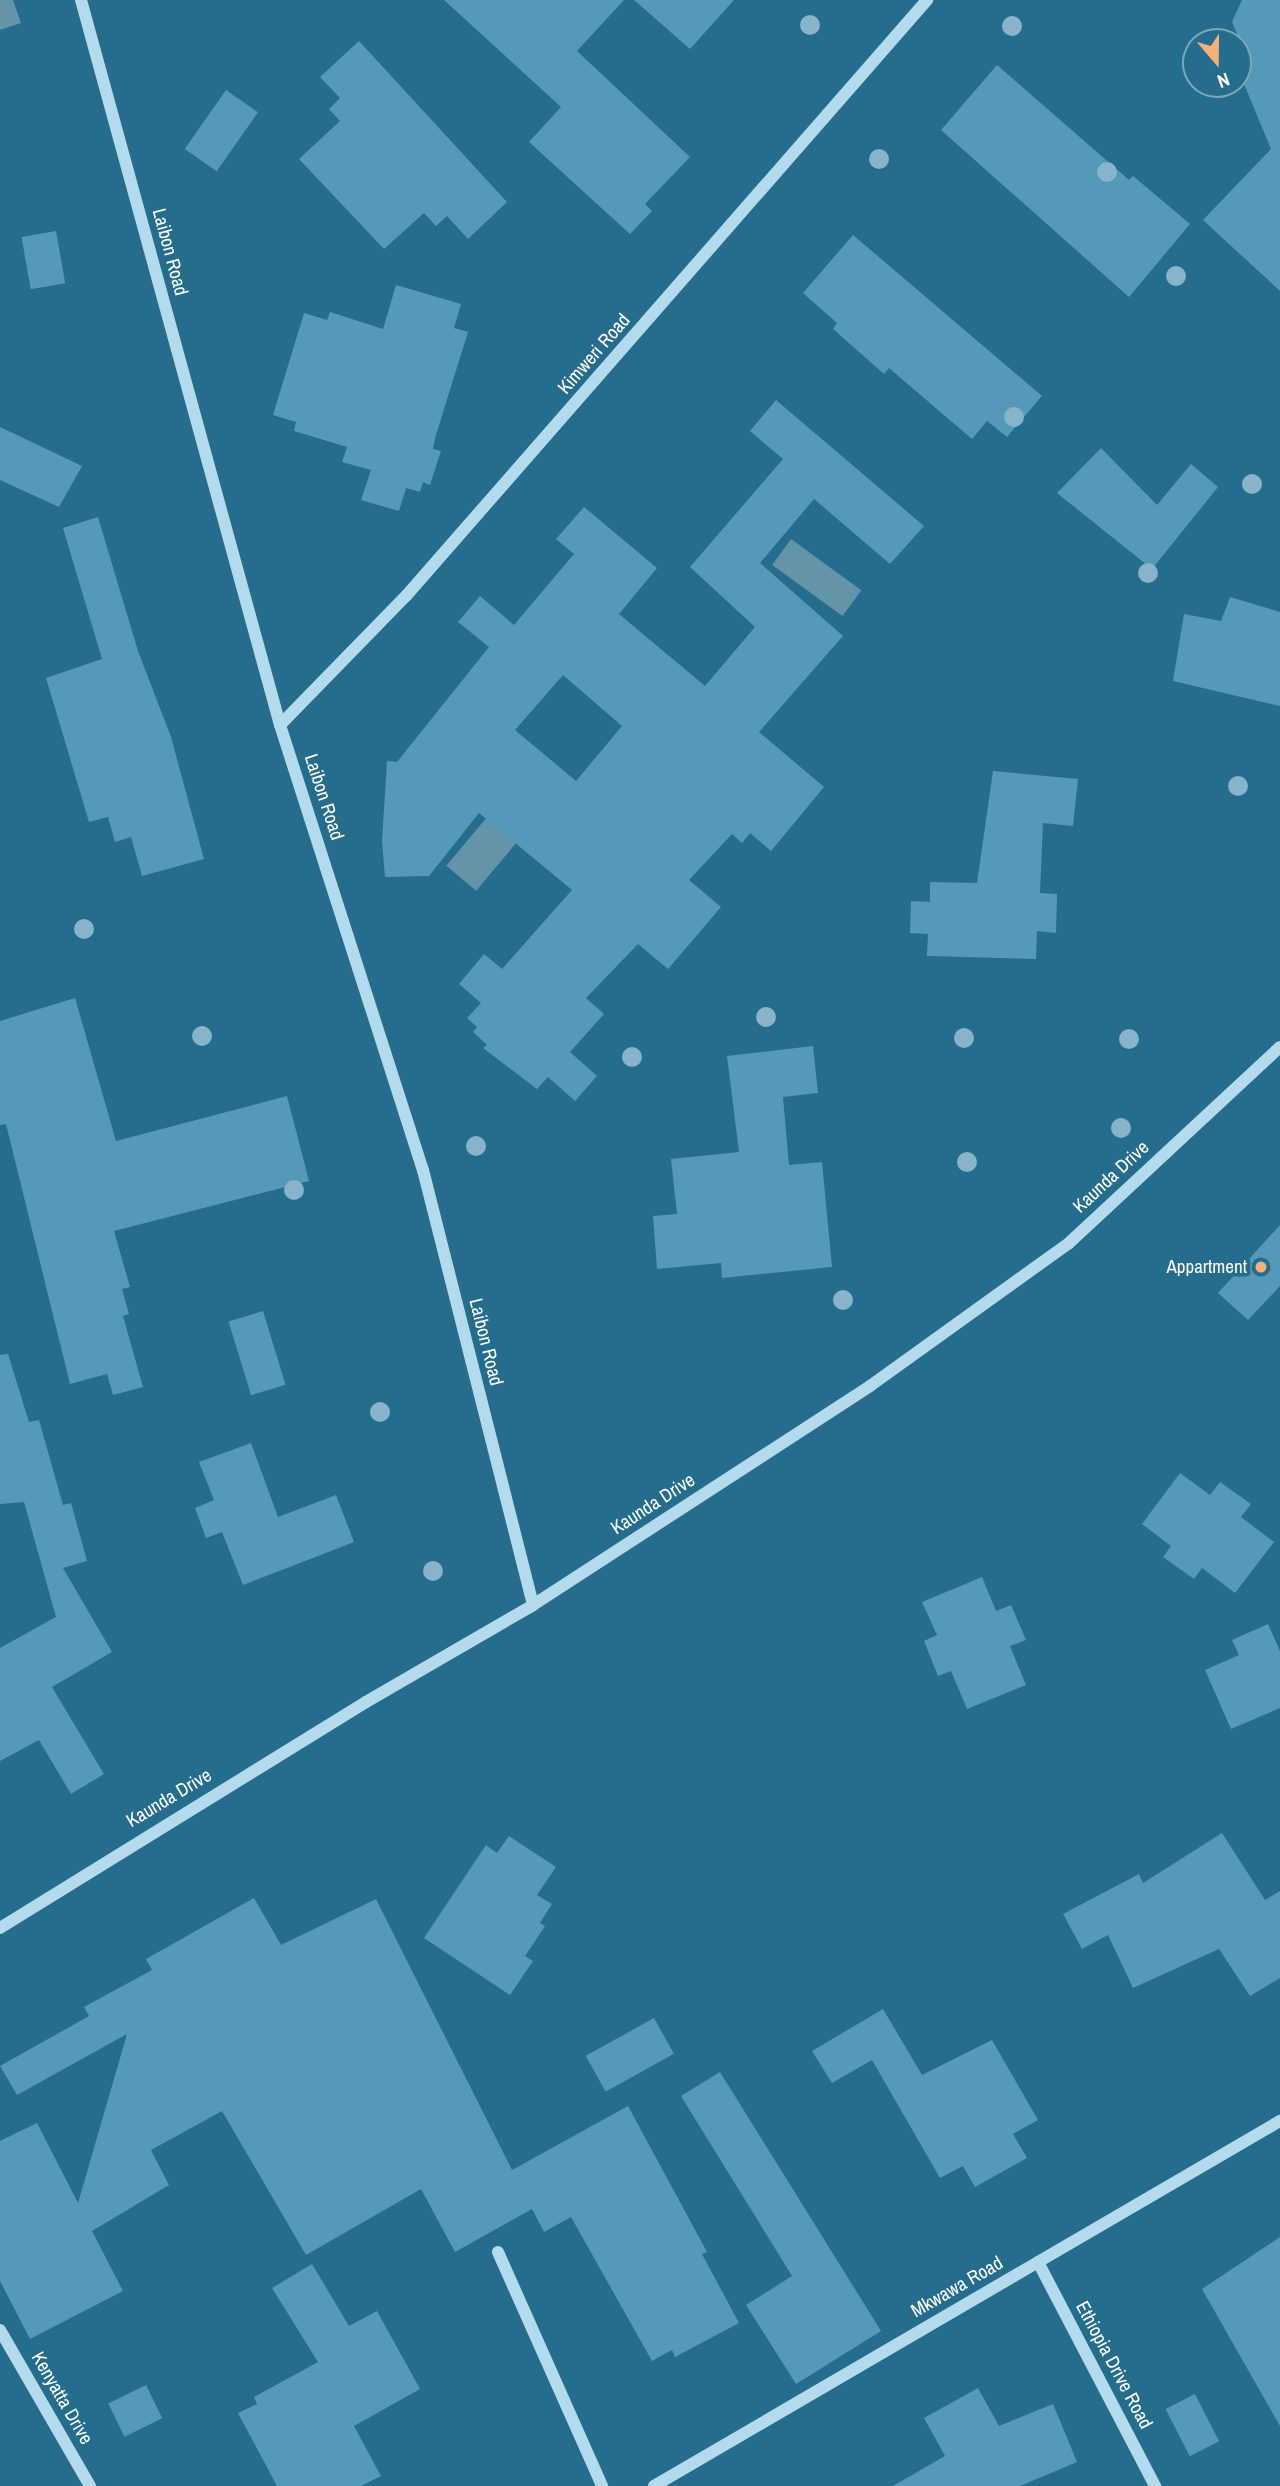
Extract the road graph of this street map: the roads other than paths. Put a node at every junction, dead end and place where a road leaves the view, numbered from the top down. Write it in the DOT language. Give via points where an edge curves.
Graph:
graph roads {
  1 [pos="80,0"];
  2 [pos="927,0"];
  3 [pos="280,725"];
  4 [pos="1280,1047"];
  5 [pos="533,1605"];
  6 [pos="0,1928"];
  7 [pos="1280,2120"];
  8 [pos="498,2252"];
  9 [pos="1038,2262"];
  10 [pos="0,2330"];
  11 [pos="90,2486"];
  12 [pos="602,2486"];
  13 [pos="654,2486"];
  14 [pos="1156,2486"];
  1 -- 3 [label="street, Laibon Road"];
  2 -- 3 [label="street, Kimweri Road" via="415,586"];
  3 -- 5 [label="street, Laibon Road" via="423,1170"];
  4 -- 5 [label="street, Kaunda Drive" via="1069,1242 870,1386"];
  5 -- 6 [label="street, Kaunda Drive" via="354,1709"];
  7 -- 9 [label="street, Mkwawa Road"];
  8 -- 12 [label="street"];
  9 -- 13 [label="street, Mkwawa Road"];
  9 -- 14 [label="street, Ethiopia Drive Road"];
  10 -- 11 [label="street, Kenyatta Drive"];
}
